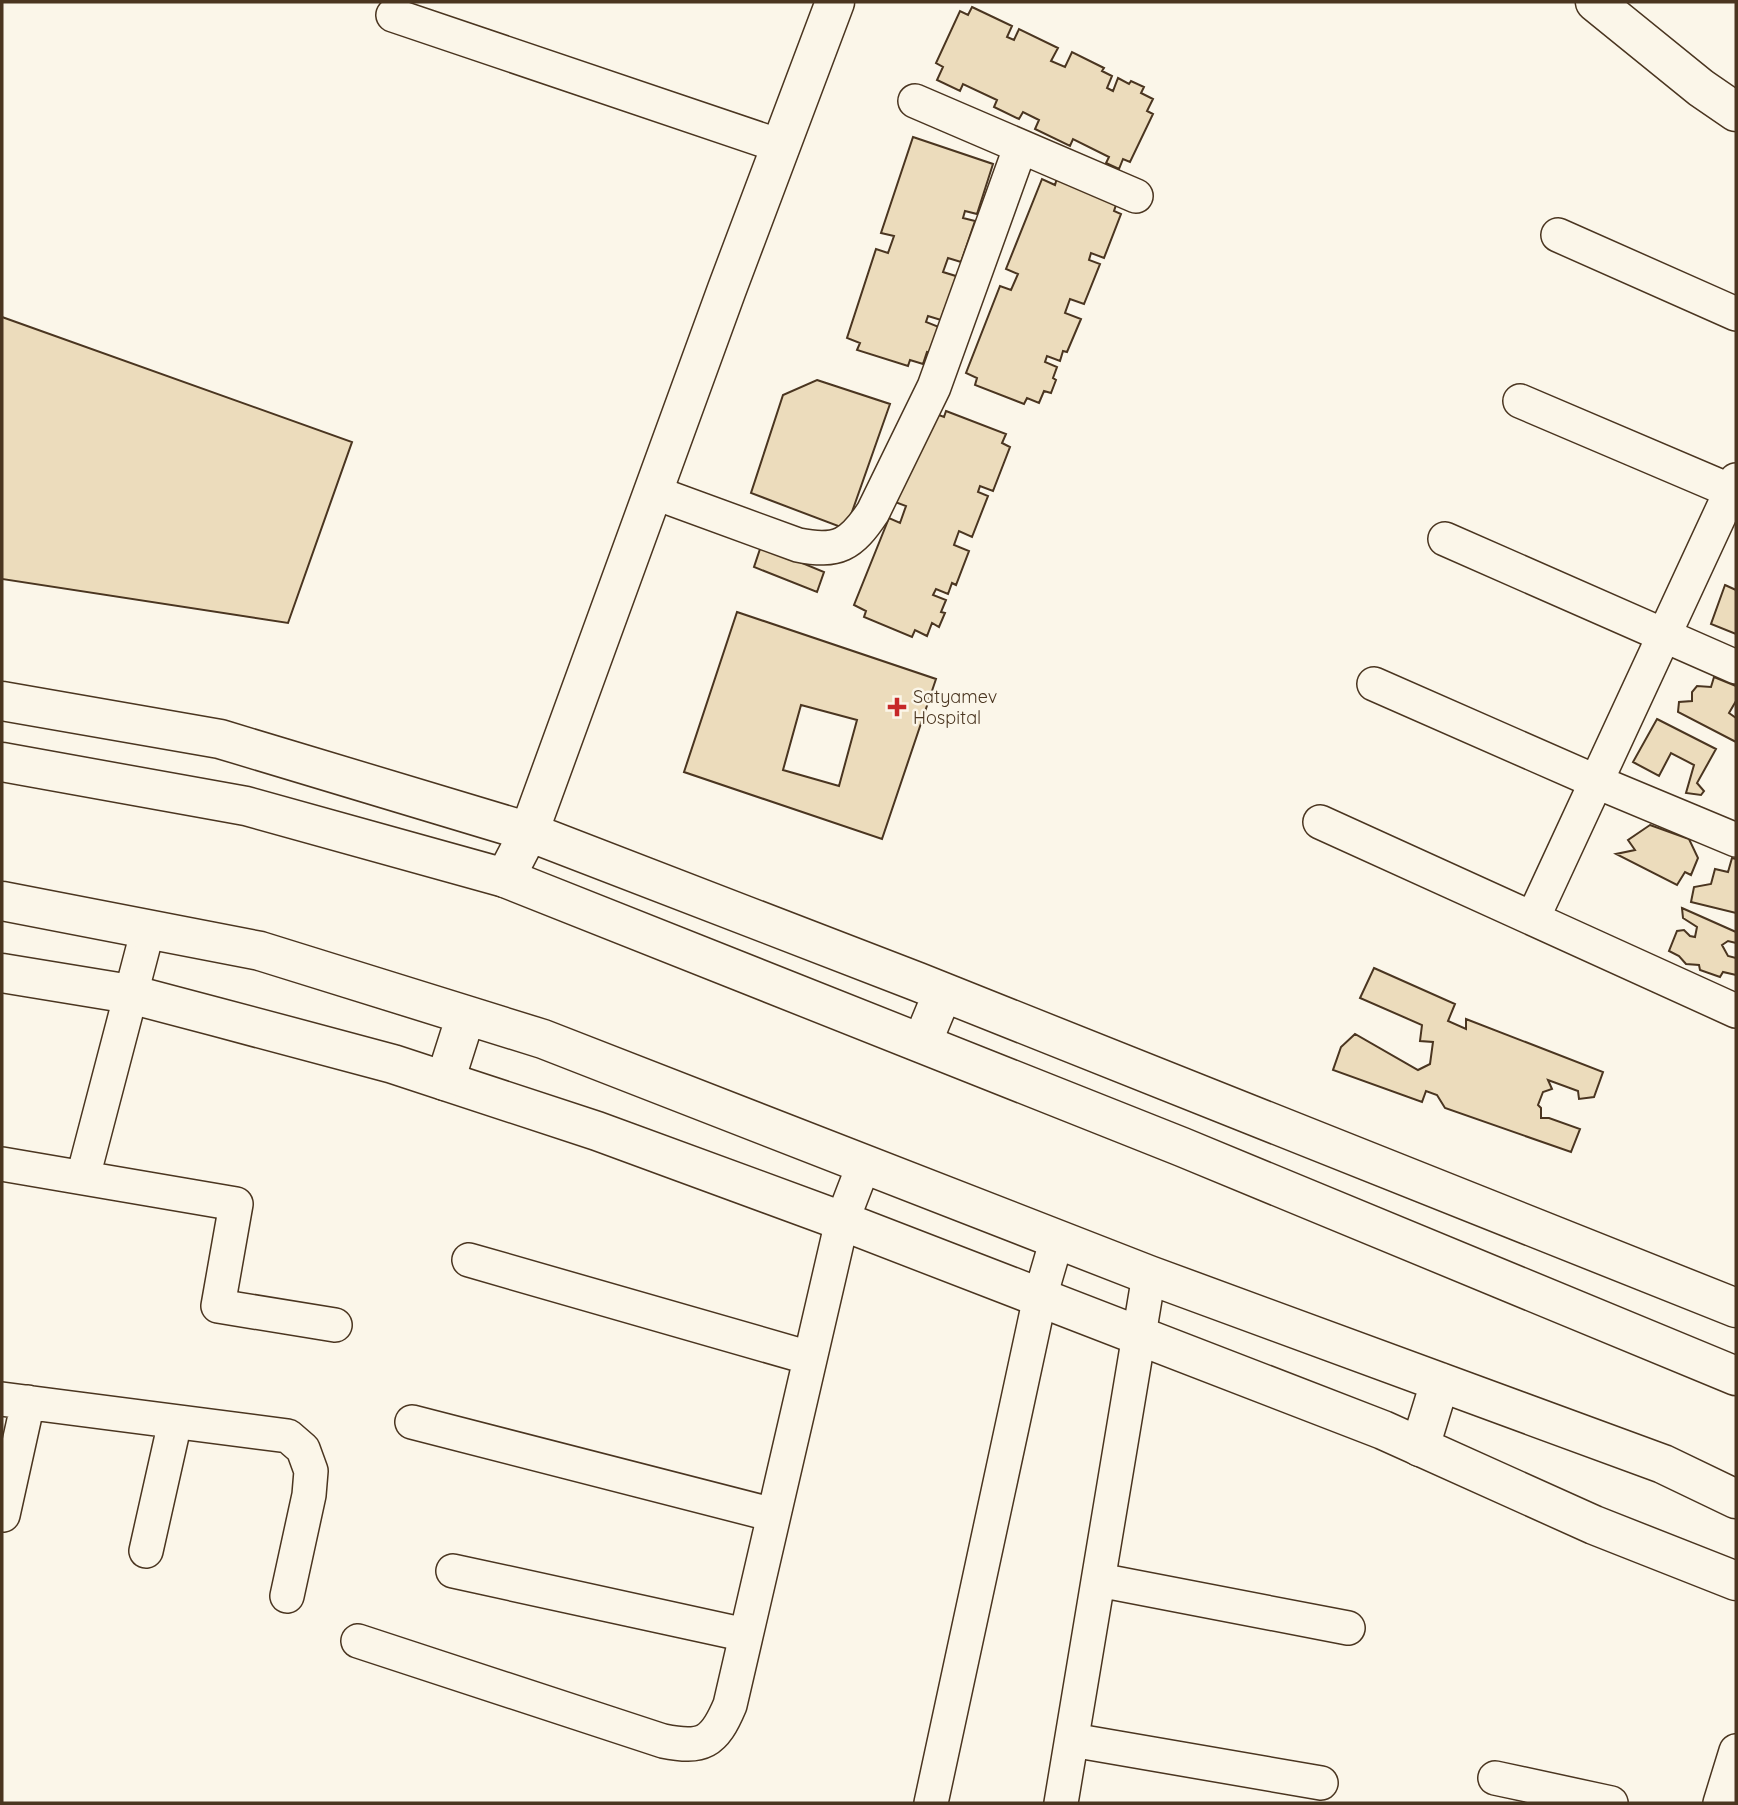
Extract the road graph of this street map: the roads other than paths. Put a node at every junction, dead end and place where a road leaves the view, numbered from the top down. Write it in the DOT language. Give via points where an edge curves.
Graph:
graph roads {
  1 [pos="835,2"];
  2 [pos="1595,2"];
  3 [pos="393,15"];
  4 [pos="915,102"];
  5 [pos="1736,112"];
  6 [pos="780,146"];
  7 [pos="1020,148"];
  8 [pos="1136,196"];
  9 [pos="1558,235"];
  10 [pos="1736,314"];
  11 [pos="1520,401"];
  12 [pos="1735,488"];
  13 [pos="653,492"];
  14 [pos="1444,539"];
  15 [pos="1665,637"];
  16 [pos="1736,667"];
  17 [pos="1374,684"];
  18 [pos="2,701"];
  19 [pos="2,762"];
  20 [pos="1597,782"];
  21 [pos="1321,822"];
  22 [pos="528,832"];
  23 [pos="1736,840"];
  24 [pos="505,878"];
  25 [pos="2,901"];
  26 [pos="1533,918"];
  27 [pos="148,929"];
  28 [pos="2,973"];
  29 [pos="943,992"];
  30 [pos="130,994"];
  31 [pos="1736,1011"];
  32 [pos="466,1015"];
  33 [pos="922,1044"];
  34 [pos="445,1081"];
  35 [pos="2,1164"];
  36 [pos="864,1164"];
  37 [pos="83,1177"];
  38 [pos="842,1221"];
  39 [pos="1057,1239"];
  40 [pos="469,1260"];
  41 [pos="1149,1275"];
  42 [pos="1040,1297"];
  43 [pos="1736,1308"];
  44 [pos="335,1325"];
  45 [pos="1140,1335"];
  46 [pos="810,1358"];
  47 [pos="1736,1376"];
  48 [pos="1440,1382"];
  49 [pos="15,1401"];
  50 [pos="175,1422"];
  51 [pos="412,1422"];
  52 [pos="1420,1447"];
  53 [pos="1736,1499"];
  54 [pos="3,1515"];
  55 [pos="774,1515"];
  56 [pos="146,1551"];
  57 [pos="453,1571"];
  58 [pos="1099,1580"];
  59 [pos="1736,1581"];
  60 [pos="287,1595"];
  61 [pos="1348,1628"];
  62 [pos="746,1635"];
  63 [pos="358,1641"];
  64 [pos="1072,1740"];
  65 [pos="1736,1751"];
  66 [pos="1495,1777"];
  67 [pos="1321,1783"];
  68 [pos="931,1803"];
  69 [pos="1061,1803"];
  70 [pos="1611,1803"];
  71 [pos="1720,1803"];
  1 -- 6 [label="street"];
  2 -- 5 [label="street"];
  3 -- 6 [label="street"];
  4 -- 7 [label="street"];
  6 -- 13 [label="street"];
  7 -- 8 [label="street"];
  7 -- 13 [label="street" via="934,387 861,530 834,548 819,549"];
  9 -- 10 [label="street"];
  11 -- 12 [label="street"];
  12 -- 15 [label="street"];
  13 -- 22 [label="street"];
  14 -- 15 [label="street"];
  15 -- 16 [label="street"];
  15 -- 20 [label="street"];
  17 -- 20 [label="street"];
  18 -- 22 [label="street" via="220,739"];
  19 -- 24 [label="street" via="246,806"];
  20 -- 23 [label="street"];
  20 -- 26 [label="street"];
  21 -- 26 [label="street"];
  22 -- 24 [label="street"];
  22 -- 29 [label="street"];
  24 -- 33 [label="street"];
  25 -- 27 [label="street"];
  26 -- 31 [label="street"];
  27 -- 30 [label="street"];
  27 -- 32 [label="street" via="260,951"];
  28 -- 30 [label="street"];
  29 -- 33 [label="street"];
  29 -- 43 [label="street"];
  30 -- 34 [label="street"];
  30 -- 37 [label="street"];
  32 -- 34 [label="street"];
  32 -- 36 [label="street" via="543,1039"];
  33 -- 47 [label="street"];
  34 -- 38 [label="street"];
  35 -- 37 [label="street"];
  36 -- 38 [label="street"];
  36 -- 39 [label="street"];
  37 -- 44 [label="street" via="236,1205 218,1306"];
  38 -- 42 [label="street"];
  38 -- 46 [label="street"];
  39 -- 41 [label="street"];
  39 -- 42 [label="street"];
  40 -- 46 [label="street"];
  41 -- 45 [label="street"];
  41 -- 48 [label="street"];
  42 -- 45 [label="street"];
  42 -- 68 [label="street"];
  45 -- 52 [label="street"];
  45 -- 58 [label="street"];
  46 -- 55 [label="street"];
  48 -- 52 [label="street"];
  48 -- 53 [label="street" via="1663,1464"];
  49 -- 50 [label="street"];
  49 -- 54 [label="street"];
  50 -- 56 [label="street"];
  50 -- 60 [label="street" via="288,1436 303,1449 311,1471 309,1495"];
  51 -- 55 [label="street"];
  52 -- 59 [label="street" via="1594,1525"];
  55 -- 62 [label="street"];
  57 -- 62 [label="street"];
  58 -- 61 [label="street"];
  58 -- 64 [label="street"];
  62 -- 63 [label="street" via="721,1727 705,1741 685,1745"];
  64 -- 67 [label="street"];
  64 -- 69 [label="street"];
  65 -- 71 [label="street"];
  66 -- 70 [label="street"];
}
